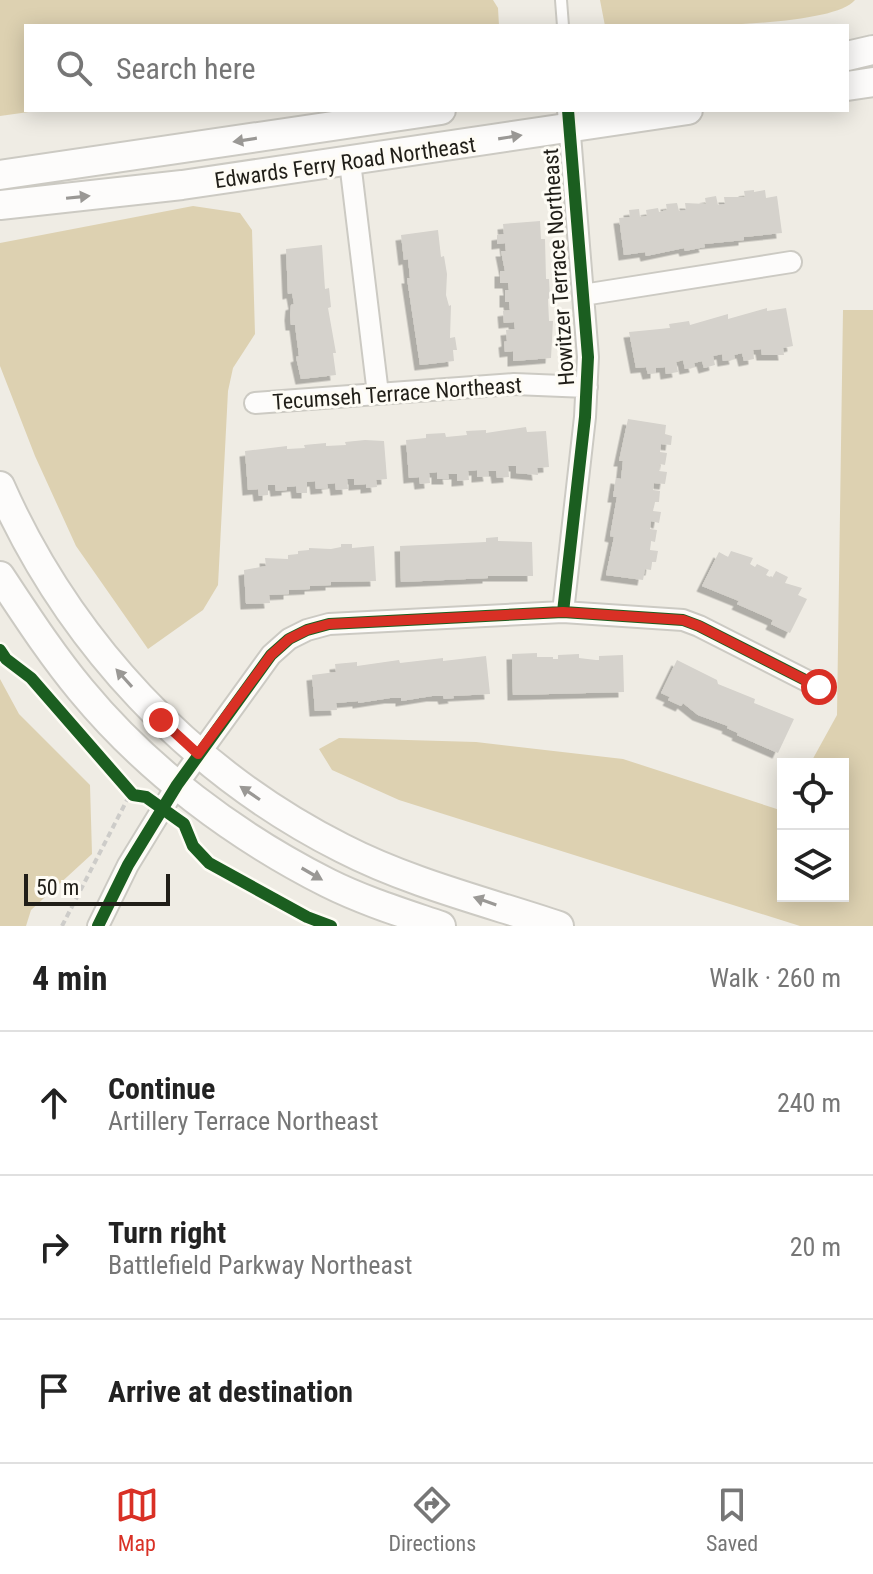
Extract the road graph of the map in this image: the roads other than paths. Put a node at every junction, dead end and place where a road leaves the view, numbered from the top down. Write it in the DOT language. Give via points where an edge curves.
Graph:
graph roads {
  1 [pos="561,0"];
  2 [pos="563,24"];
  3 [pos="873,50"];
  4 [pos="849,56"];
  5 [pos="873,82"];
  6 [pos="849,86"];
  7 [pos="428,112"];
  8 [pos="661,112"];
  9 [pos="568,119"];
  10 [pos="0,159"];
  11 [pos="350,162"];
  12 [pos="77,165"];
  13 [pos="0,175"];
  14 [pos="0,205"];
  15 [pos="791,262"];
  16 [pos="583,295"];
  17 [pos="587,387"];
  18 [pos="378,394"];
  19 [pos="255,403"];
  20 [pos="0,486"];
  21 [pos="0,576"];
  22 [pos="563,612"];
  23 [pos="819,687"];
  24 [pos="198,754"];
  25 [pos="177,785"];
  26 [pos="98,926"];
  27 [pos="441,926"];
  28 [pos="559,926"];
  1 -- 2 [label="lane"];
  3 -- 4 [label="main road"];
  5 -- 6 [label="main road"];
  7 -- 12 [label="main road, Edwards Ferry Road Northeast, one-way"];
  8 -- 9 [label="main road, Edwards Ferry Road Northeast"];
  11 -- 9 [label="main road, Edwards Ferry Road Northeast, one-way"];
  9 -- 16 [label="street, Howitzer Terrace Northeast"];
  10 -- 12 [label="main road"];
  14 -- 11 [label="main road, Edwards Ferry Road Northeast, one-way"];
  11 -- 18 [label="street"];
  12 -- 13 [label="main road, Edwards Ferry Road Northeast"];
  15 -- 16 [label="street"];
  16 -- 17 [label="street, Howitzer Terrace Northeast"];
  17 -- 18 [label="street, Tecumseh Terrace Northeast" via="514,384"];
  17 -- 22 [label="street, Howitzer Terrace Northeast"];
  18 -- 19 [label="street, Tecumseh Terrace Northeast"];
  24 -- 20 [label="main road, one-way" via="84,632 33,552"];
  21 -- 25 [label="main road" via="83,692"];
  22 -- 23 [label="street" via="683,620"];
  22 -- 24 [label="street" via="329,624 307,630 271,655"];
  24 -- 25 [label="street"];
  28 -- 24 [label="main road, one-way" via="344,849 289,819"];
  25 -- 26 [label="street"];
  25 -- 27 [label="main road, one-way" via="328,883"];
}
